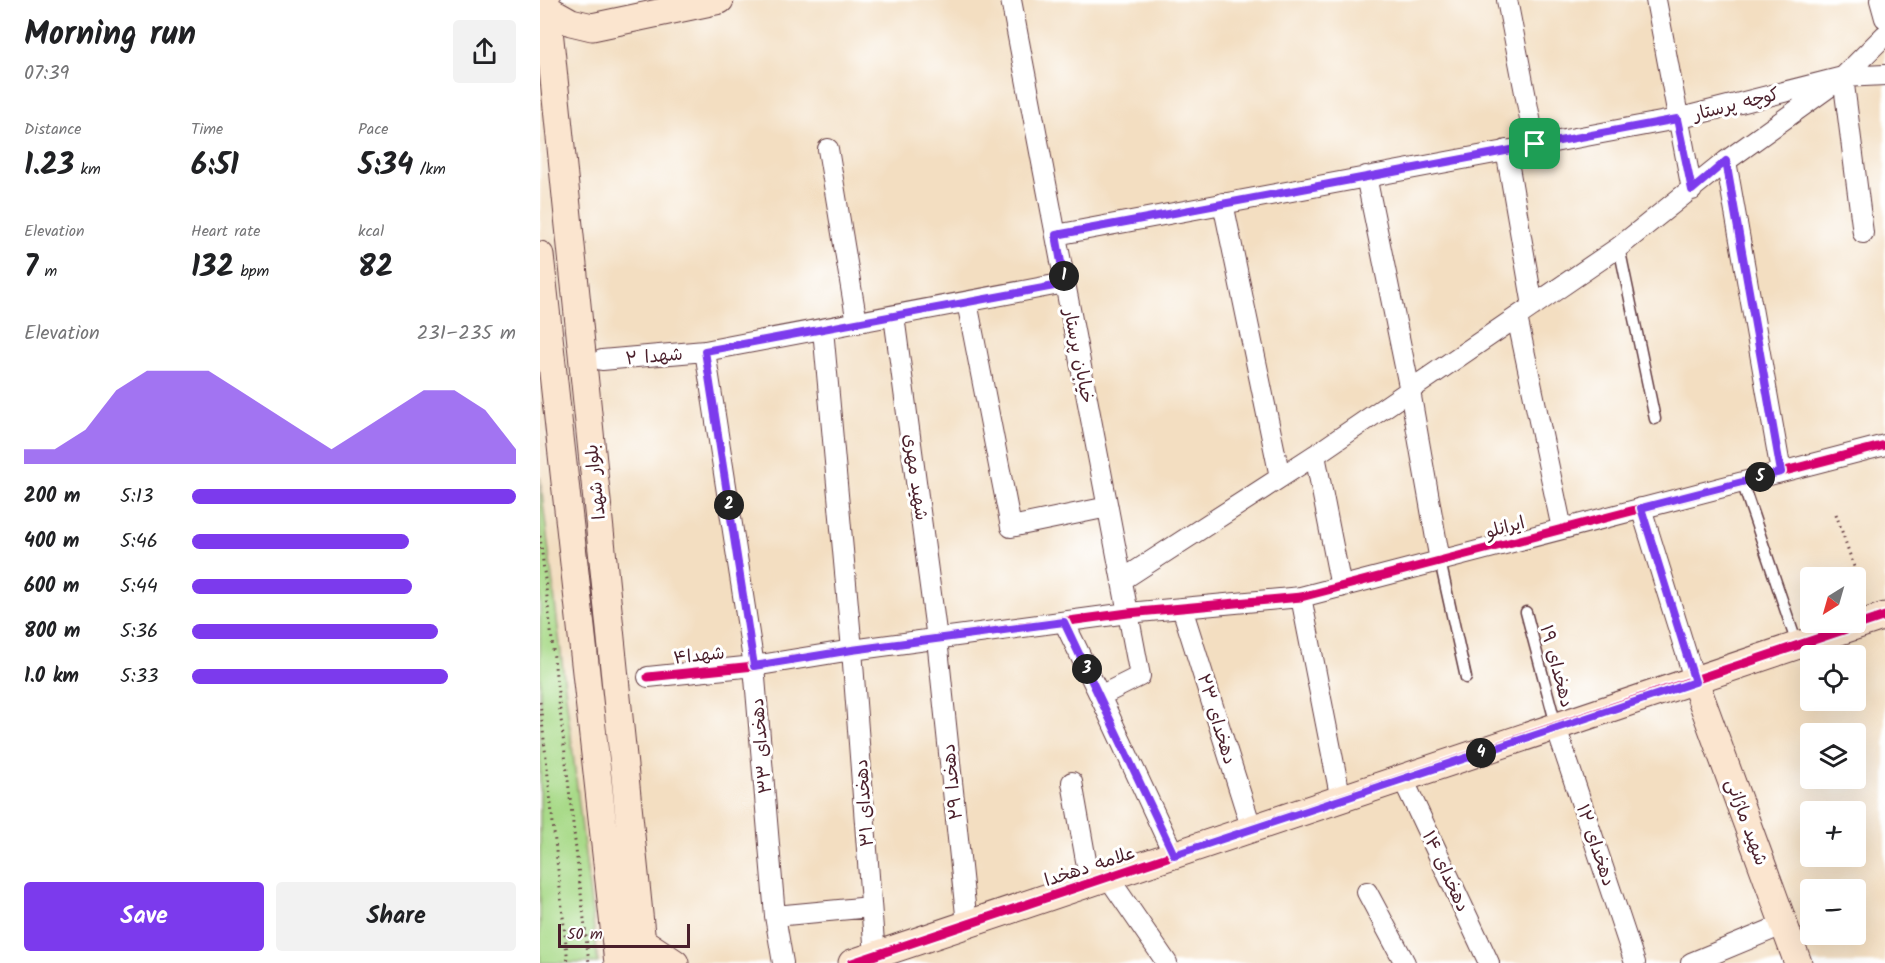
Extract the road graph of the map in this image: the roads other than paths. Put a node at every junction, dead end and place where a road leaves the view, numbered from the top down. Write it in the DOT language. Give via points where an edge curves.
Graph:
graph roads {
  1 [pos="720,0"];
  2 [pos="1011,0"];
  3 [pos="1507,0"];
  4 [pos="1656,0"];
  5 [pos="1880,0"];
  6 [pos="546,4"];
  7 [pos="1885,18"];
  8 [pos="1885,35"];
  9 [pos="1885,75"];
  10 [pos="1844,78"];
  11 [pos="1677,119"];
  12 [pos="1535,144"];
  13 [pos="828,149"];
  14 [pos="1506,150"];
  15 [pos="1726,161"];
  16 [pos="1366,176"];
  17 [pos="1692,190"];
  18 [pos="1223,203"];
  19 [pos="1863,233"];
  20 [pos="1056,235"];
  21 [pos="1619,247"];
  22 [pos="540,255"];
  23 [pos="1065,284"];
  24 [pos="967,302"];
  25 [pos="1525,312"];
  26 [pos="894,316"];
  27 [pos="857,322"];
  28 [pos="823,329"];
  29 [pos="705,351"];
  30 [pos="602,360"];
  31 [pos="1410,391"];
  32 [pos="1655,419"];
  33 [pos="1885,445"];
  34 [pos="1315,455"];
  35 [pos="1781,472"];
  36 [pos="1280,477"];
  37 [pos="1742,482"];
  38 [pos="1108,507"];
  39 [pos="1641,508"];
  40 [pos="1562,529"];
  41 [pos="1440,561"];
  42 [pos="1122,580"];
  43 [pos="1341,587"];
  44 [pos="1301,597"];
  45 [pos="1182,608"];
  46 [pos="1526,612"];
  47 [pos="1128,613"];
  48 [pos="1879,618"];
  49 [pos="1064,622"];
  50 [pos="937,639"];
  51 [pos="1798,646"];
  52 [pos="852,650"];
  53 [pos="754,666"];
  54 [pos="648,677"];
  55 [pos="1466,678"];
  56 [pos="1695,682"];
  57 [pos="1100,696"];
  58 [pos="1556,727"];
  59 [pos="1403,779"];
  60 [pos="1072,782"];
  61 [pos="1341,800"];
  62 [pos="1252,830"];
  63 [pos="1174,855"];
  64 [pos="1099,880"];
  65 [pos="1367,892"];
  66 [pos="871,907"];
  67 [pos="774,916"];
  68 [pos="968,924"];
  69 [pos="1785,924"];
  70 [pos="643,952"];
  71 [pos="868,960"];
  72 [pos="618,963"];
  73 [pos="675,963"];
  74 [pos="783,963"];
  75 [pos="1167,963"];
  76 [pos="1405,963"];
  77 [pos="1489,963"];
  78 [pos="1635,963"];
  79 [pos="1691,963"];
  80 [pos="1798,963"];
  1 -- 6 [label="main road" via="592,27 571,22"];
  2 -- 20 [label="street, خیابان پرستار"];
  3 -- 12 [label="street"];
  4 -- 11 [label="street"];
  5 -- 7 [label="street"];
  6 -- 70 [label="main road, بلوار شهدا"];
  8 -- 10 [label="street"];
  9 -- 10 [label="street, کوچه پرستار"];
  10 -- 11 [label="street, کوچه پرستار"];
  10 -- 15 [label="street"];
  10 -- 19 [label="street"];
  11 -- 12 [label="street, کوچه پرستار"];
  11 -- 17 [label="street"];
  12 -- 14 [label="street, کوچه پرستار"];
  13 -- 27 [label="street"];
  14 -- 16 [label="street, کوچه پرستار"];
  14 -- 25 [label="street"];
  15 -- 17 [label="street"];
  15 -- 35 [label="street"];
  16 -- 18 [label="street, کوچه پرستار"];
  16 -- 31 [label="street"];
  17 -- 21 [label="street"];
  18 -- 20 [label="street, کوچه پرستار"];
  18 -- 36 [label="street"];
  20 -- 23 [label="street, خیابان پرستار"];
  21 -- 25 [label="street"];
  21 -- 32 [label="lane"];
  22 -- 72 [label="main road, بلوار شهدا"];
  23 -- 24 [label="street, شهدا ۲"];
  23 -- 38 [label="street, خیابان پرستار"];
  24 -- 26 [label="street, شهدا ۲"];
  24 -- 38 [label="street" via="1011,527"];
  25 -- 31 [label="street"];
  25 -- 40 [label="street"];
  26 -- 27 [label="street, شهدا ۲"];
  26 -- 50 [label="street, شهید مهری"];
  27 -- 28 [label="street, شهدا ۲"];
  28 -- 29 [label="street, شهدا ۲"];
  28 -- 52 [label="street, دهخدای ۳۱"];
  29 -- 30 [label="street, شهدا ۲"];
  29 -- 53 [label="street, دهخدای ۳۳"];
  31 -- 34 [label="street"];
  31 -- 41 [label="street"];
  33 -- 35 [label="street, ایرانلو"];
  34 -- 36 [label="street"];
  34 -- 43 [label="street"];
  35 -- 37 [label="street, ایرانلو"];
  36 -- 42 [label="street"];
  37 -- 39 [label="street, ایرانلو"];
  37 -- 51 [label="lane"];
  38 -- 42 [label="street, خیابان پرستار"];
  39 -- 40 [label="street, ایرانلو"];
  39 -- 56 [label="street"];
  40 -- 41 [label="street, ایرانلو"];
  41 -- 43 [label="street, ایرانلو"];
  41 -- 55 [label="lane"];
  42 -- 47 [label="street, خیابان پرستار"];
  43 -- 44 [label="street, ایرانلو"];
  44 -- 45 [label="street, ایرانلو"];
  44 -- 61 [label="street"];
  45 -- 47 [label="street, ایرانلو"];
  45 -- 62 [label="street, دهخدای ۲۳"];
  46 -- 58 [label="lane, دهخدای ۱۹"];
  47 -- 49 [label="street, ایرانلو"];
  47 -- 57 [label="street, خیابان پرستار" via="1140,676"];
  48 -- 51 [label="main road, علامه دهخدا"];
  49 -- 50 [label="street, ایرانلو"];
  49 -- 57 [label="street"];
  50 -- 52 [label="street, شهدا۴"];
  50 -- 68 [label="street, دهخدا ۲۹"];
  51 -- 56 [label="main road, علامه دهخدا"];
  52 -- 53 [label="street, شهدا۴"];
  52 -- 66 [label="street, دهخدای ۳۱"];
  53 -- 54 [label="street, شهدا۴"];
  53 -- 67 [label="street, دهخدای ۳۳"];
  56 -- 58 [label="main road, علامه دهخدا"];
  56 -- 69 [label="main road, شهید ماژانی"];
  57 -- 63 [label="street"];
  58 -- 59 [label="main road, علامه دهخدا"];
  58 -- 78 [label="street, دهخدای ۱۲"];
  59 -- 61 [label="main road, علامه دهخدا"];
  59 -- 77 [label="street, دهخدای ۱۴"];
  60 -- 64 [label="street"];
  61 -- 62 [label="main road, علامه دهخدا"];
  62 -- 63 [label="main road, علامه دهخدا"];
  63 -- 64 [label="main road, علامه دهخدا"];
  64 -- 68 [label="main road, علامه دهخدا"];
  64 -- 75 [label="street"];
  65 -- 76 [label="street"];
  66 -- 67 [label="street"];
  66 -- 71 [label="street, دهخدای ۳۱"];
  67 -- 74 [label="street, دهخدای ۳۳"];
  68 -- 71 [label="main road, علامه دهخدا"];
  69 -- 79 [label="street"];
  69 -- 80 [label="main road, شهید ماژانی"];
  70 -- 73 [label="main road"];
}
